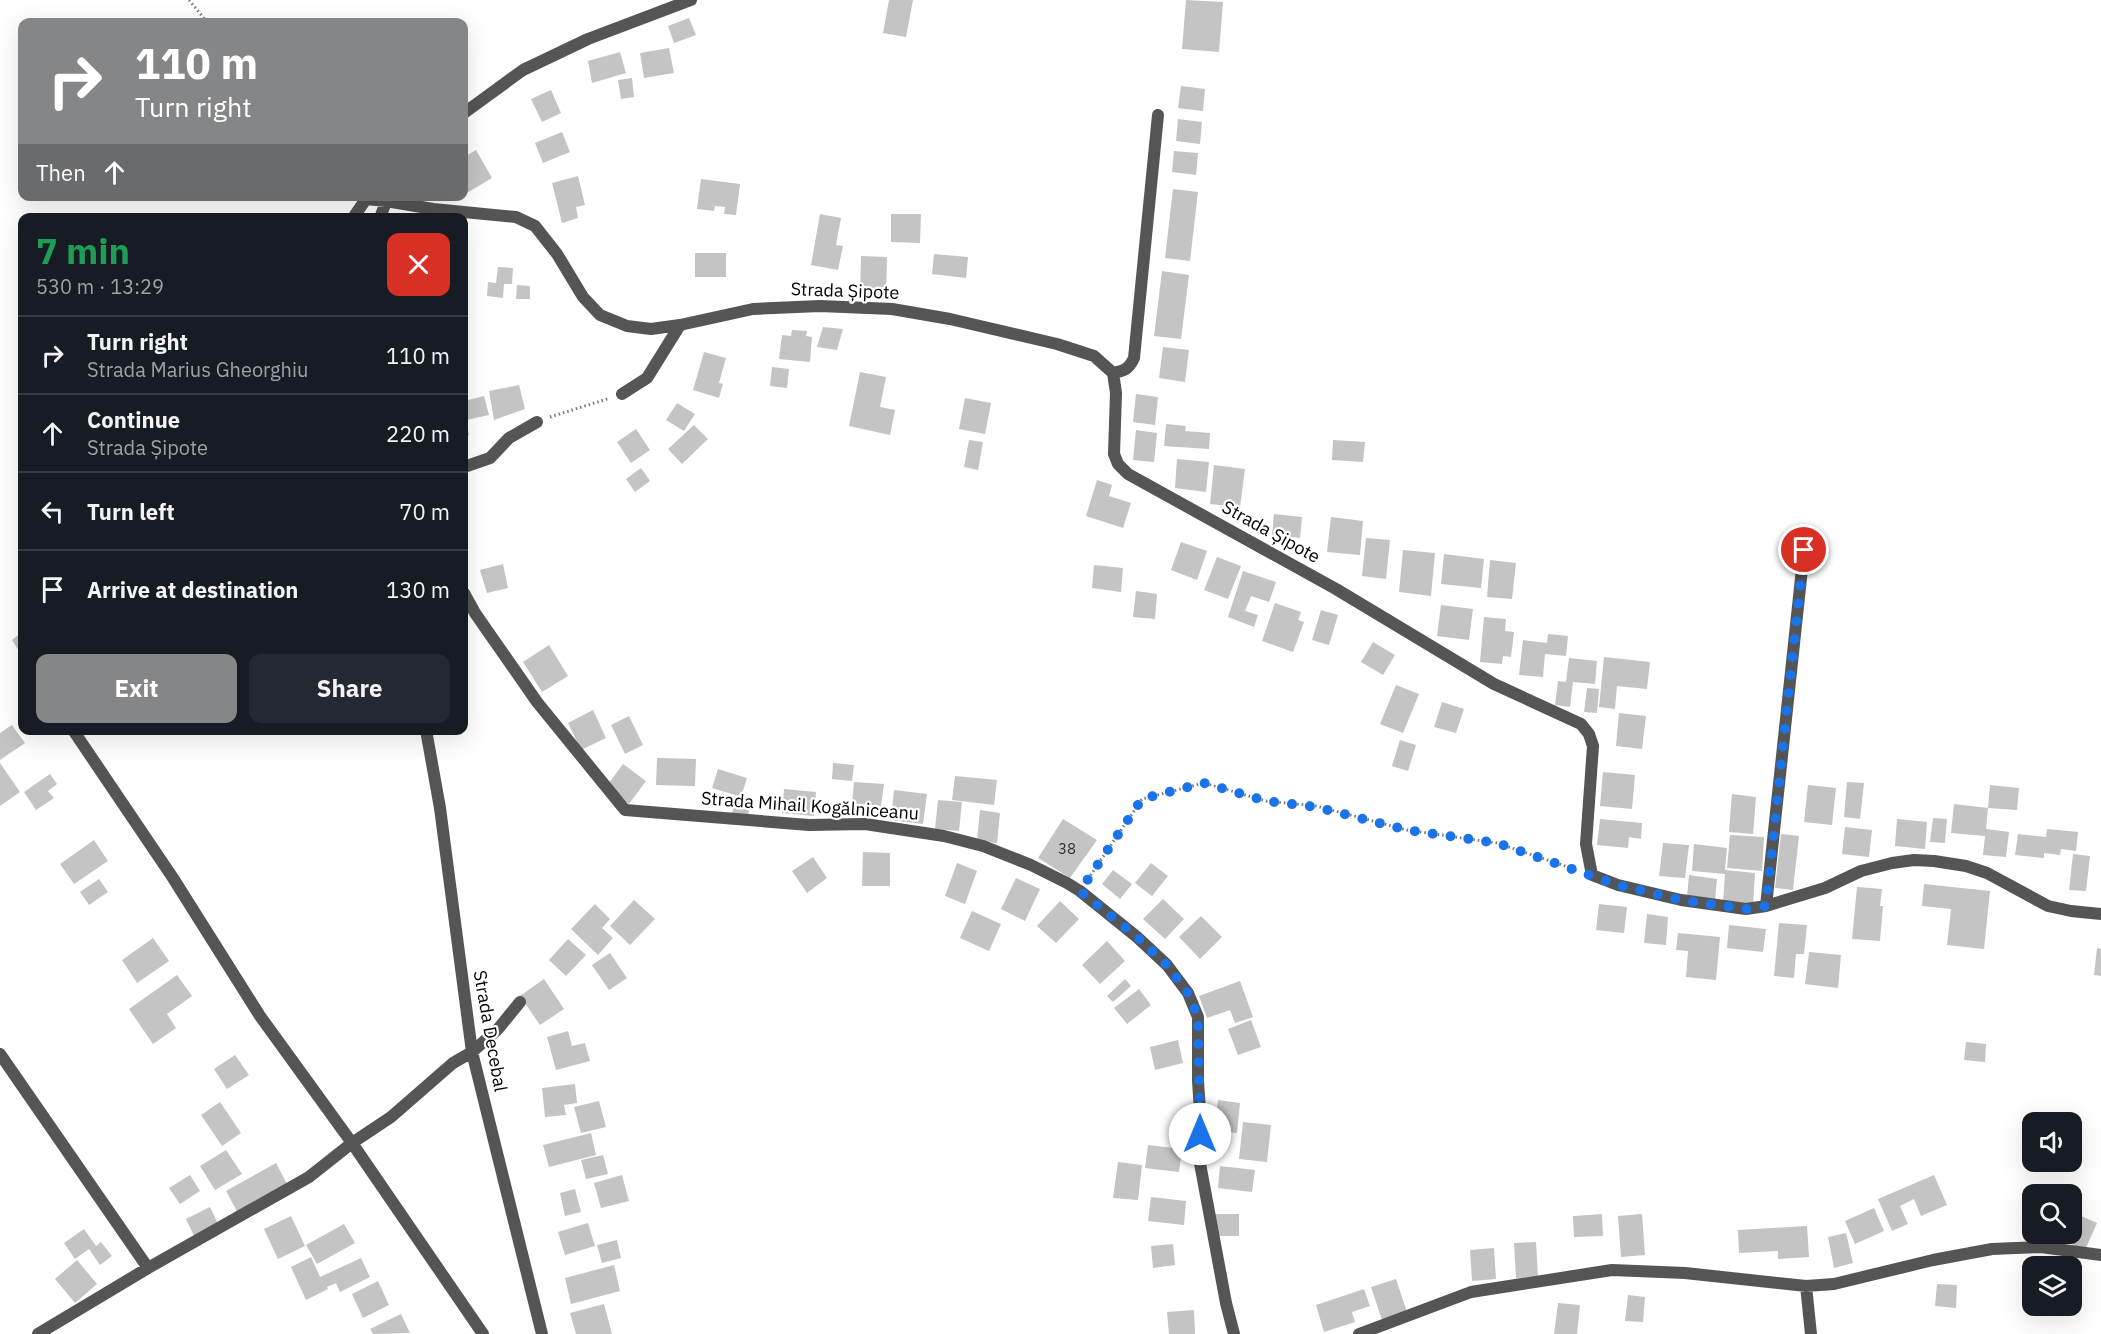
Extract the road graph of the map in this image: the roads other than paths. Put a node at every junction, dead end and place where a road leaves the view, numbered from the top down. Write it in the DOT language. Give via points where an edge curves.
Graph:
graph roads {
  1 [pos="691,0"];
  2 [pos="468,110"];
  3 [pos="1158,115"];
  4 [pos="396,201"];
  5 [pos="680,325"];
  6 [pos="1113,373"];
  7 [pos="622,394"];
  8 [pos="537,422"];
  9 [pos="468,466"];
  10 [pos="1804,550"];
  11 [pos="468,600"];
  12 [pos="76,735"];
  13 [pos="427,735"];
  14 [pos="1766,906"];
  15 [pos="2101,914"];
  16 [pos="520,1002"];
  17 [pos="472,1052"];
  18 [pos="0,1054"];
  19 [pos="352,1143"];
  20 [pos="2101,1255"];
  21 [pos="147,1268"];
  22 [pos="1806,1286"];
  23 [pos="38,1334"];
  24 [pos="483,1334"];
  25 [pos="542,1334"];
  26 [pos="1234,1334"];
  27 [pos="1359,1334"];
  28 [pos="1811,1334"];
  1 -- 2 [label="street" via="588,39 523,70"];
  3 -- 6 [label="street" via="1134,358 1124,371"];
  4 -- 5 [label="street, Strada Șipote" via="433,209 516,217 535,226 583,297 600,315 627,326 651,329"];
  5 -- 6 [label="street, Strada Șipote" via="753,309 892,309 1057,344 1094,356"];
  5 -- 7 [label="street" via="647,378"];
  6 -- 14 [label="street, Strada Șipote" via="1114,454 1128,474 1336,589 1494,684 1581,724 1589,734 1594,759 1586,843 1592,875 1681,900 1746,909"];
  8 -- 9 [label="street" via="509,438 490,458"];
  10 -- 14 [label="street"];
  11 -- 26 [label="street, Strada Mihail Kogălniceanu" via="537,702 625,810 809,825 865,824 983,846 1080,891 1167,965 1188,993 1198,1017 1199,1158"];
  12 -- 19 [label="street" via="260,1016"];
  13 -- 17 [label="street, Strada Decebal"];
  14 -- 15 [label="street" via="1892,862 1914,860 1966,866 2002,880 2048,906"];
  16 -- 17 [label="street"];
  17 -- 19 [label="street"];
  17 -- 25 [label="street, Strada Decebal"];
  18 -- 21 [label="street"];
  19 -- 21 [label="street" via="309,1177"];
  19 -- 24 [label="street"];
  20 -- 22 [label="street" via="2041,1247 1992,1249 1834,1284"];
  21 -- 23 [label="street"];
  22 -- 27 [label="street" via="1685,1273 1612,1270 1471,1292"];
  22 -- 28 [label="street"];
}
